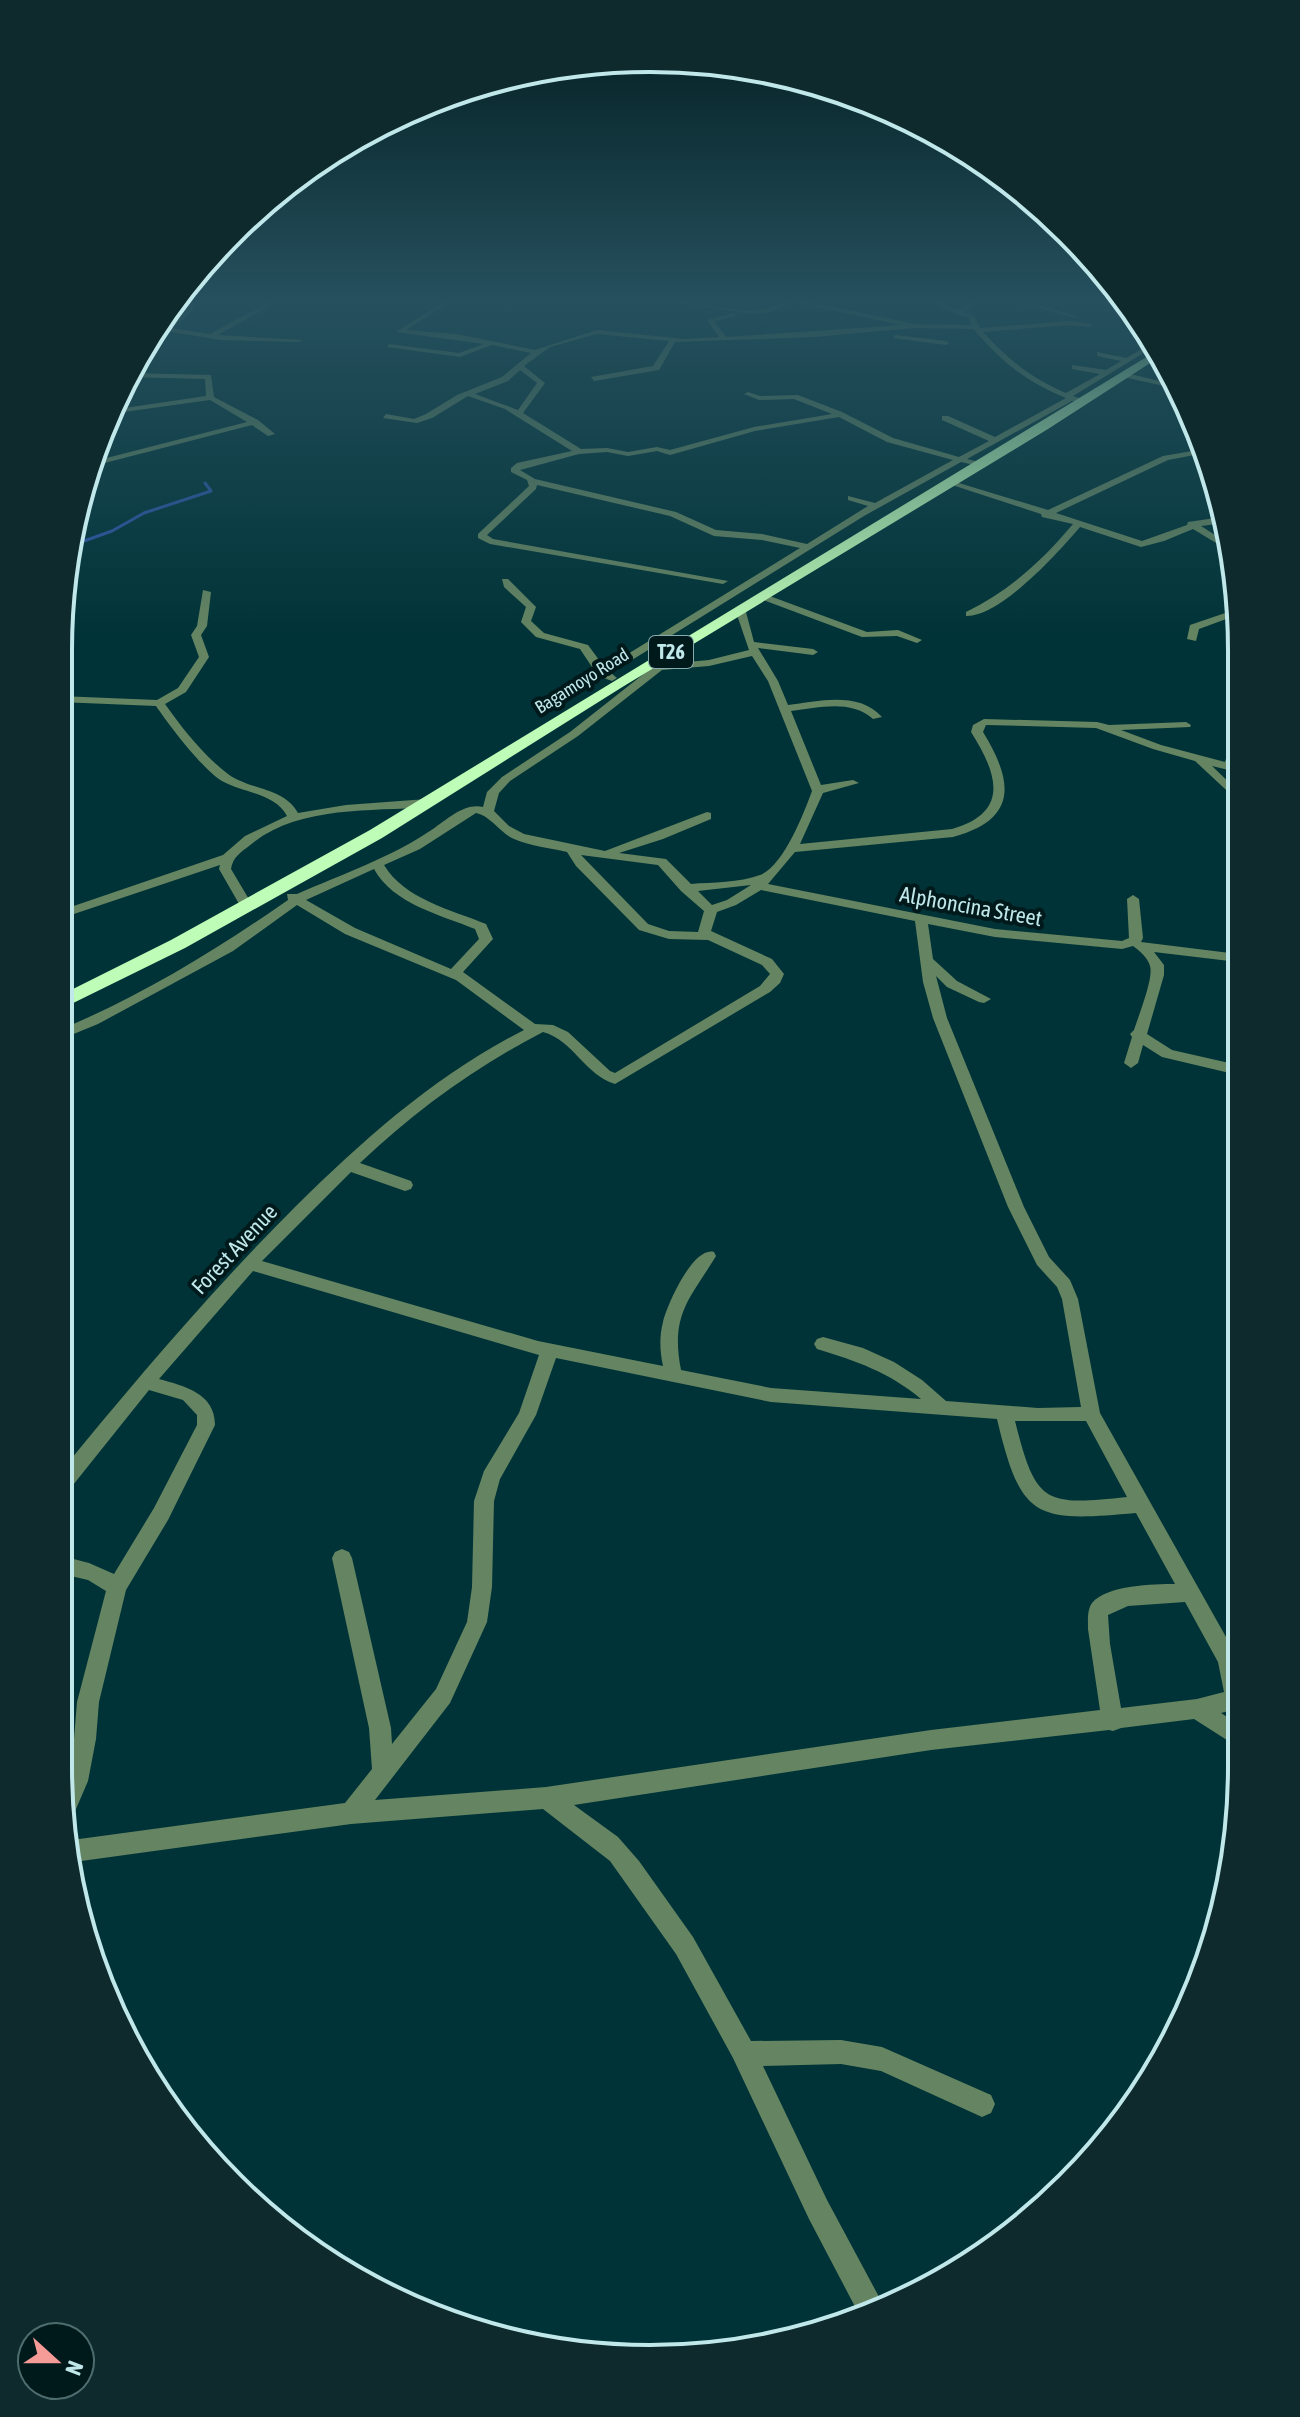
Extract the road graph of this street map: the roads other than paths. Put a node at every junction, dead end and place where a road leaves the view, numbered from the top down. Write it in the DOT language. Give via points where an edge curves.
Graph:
graph roads {
  1 [pos="238,413"];
  2 [pos="437,413"];
  3 [pos="516,413"];
  4 [pos="835,413"];
  5 [pos="1046,413"];
  6 [pos="1054,413"];
  7 [pos="519,414"];
  8 [pos="840,415"];
  9 [pos="386,416"];
  10 [pos="945,418"];
  11 [pos="255,422"];
  12 [pos="271,434"];
  13 [pos="994,440"];
  14 [pos="579,452"];
  15 [pos="1193,453"];
  16 [pos="960,460"];
  17 [pos="104,461"];
  18 [pos="980,465"];
  19 [pos="532,481"];
  20 [pos="952,482"];
  21 [pos="851,498"];
  22 [pos="876,506"];
  23 [pos="1045,515"];
  24 [pos="1213,521"];
  25 [pos="1191,524"];
  26 [pos="1077,525"];
  27 [pos="1218,541"];
  28 [pos="809,547"];
  29 [pos="581,553"];
  30 [pos="505,581"];
  31 [pos="723,581"];
  32 [pos="742,585"];
  33 [pos="206,592"];
  34 [pos="764,597"];
  35 [pos="741,612"];
  36 [pos="969,614"];
  37 [pos="1227,615"];
  38 [pos="1192,639"];
  39 [pos="917,640"];
  40 [pos="752,648"];
  41 [pos="813,652"];
  42 [pos="602,674"];
  43 [pos="620,682"];
  44 [pos="72,700"];
  45 [pos="159,703"];
  46 [pos="785,709"];
  47 [pos="877,717"];
  48 [pos="1186,725"];
  49 [pos="1104,727"];
  50 [pos="1200,760"];
  51 [pos="1228,767"];
  52 [pos="853,783"];
  53 [pos="1228,788"];
  54 [pos="818,791"];
  55 [pos="427,803"];
  56 [pos="488,812"];
  57 [pos="293,816"];
  58 [pos="707,816"];
  59 [pos="572,849"];
  60 [pos="791,849"];
  61 [pos="601,854"];
  62 [pos="227,858"];
  63 [pos="377,863"];
  64 [pos="765,881"];
  65 [pos="685,888"];
  66 [pos="276,890"];
  67 [pos="297,899"];
  68 [pos="1133,899"];
  69 [pos="247,906"];
  70 [pos="710,910"];
  71 [pos="72,911"];
  72 [pos="921,919"];
  73 [pos="708,936"];
  74 [pos="1136,945"];
  75 [pos="1228,957"];
  76 [pos="927,960"];
  77 [pos="457,976"];
  78 [pos="72,997"];
  79 [pos="984,999"];
  80 [pos="72,1030"];
  81 [pos="534,1030"];
  82 [pos="1137,1034"];
  83 [pos="1131,1063"];
  84 [pos="1228,1068"];
  85 [pos="348,1164"];
  86 [pos="405,1185"];
  87 [pos="708,1256"];
  88 [pos="248,1263"];
  89 [pos="823,1344"];
  90 [pos="550,1350"];
  91 [pos="673,1375"];
  92 [pos="146,1382"];
  93 [pos="942,1408"];
  94 [pos="1004,1413"];
  95 [pos="1091,1414"];
  96 [pos="72,1472"];
  97 [pos="1141,1504"];
  98 [pos="342,1558"];
  99 [pos="72,1567"];
  100 [pos="117,1588"];
  101 [pos="1190,1593"];
  102 [pos="1228,1660"];
  103 [pos="1228,1701"];
  104 [pos="1197,1709"];
  105 [pos="1113,1721"];
  106 [pos="1228,1730"];
  107 [pos="383,1775"];
  108 [pos="73,1791"];
  109 [pos="546,1798"];
  110 [pos="351,1813"];
  111 [pos="78,1850"];
  112 [pos="745,2054"];
  113 [pos="982,2104"];
  114 [pos="868,2302"];
  1 -- 11 [label="street"];
  2 -- 9 [label="street" via="414,421"];
  3 -- 7 [label="street"];
  4 -- 8 [label="street"];
  5 -- 13 [label="street"];
  6 -- 18 [label="highway, Bagamoyo Road / T26"];
  7 -- 14 [label="street"];
  8 -- 14 [label="street" via="754,429 670,453"];
  8 -- 16 [label="street" via="890,440"];
  10 -- 13 [label="street"];
  11 -- 12 [label="street"];
  11 -- 17 [label="street"];
  13 -- 16 [label="street"];
  14 -- 19 [label="street" via="513,468"];
  15 -- 23 [label="street" via="1166,458"];
  16 -- 18 [label="street"];
  16 -- 22 [label="street"];
  18 -- 20 [label="highway, Bagamoyo Road / T26"];
  19 -- 28 [label="street" via="673,514 714,533"];
  19 -- 31 [label="street" via="533,487 482,533 483,540"];
  20 -- 23 [label="street"];
  20 -- 34 [label="highway, Bagamoyo Road / T26"];
  21 -- 22 [label="street"];
  22 -- 28 [label="street"];
  23 -- 26 [label="street"];
  24 -- 25 [label="street"];
  25 -- 26 [label="street" via="1146,544"];
  25 -- 27 [label="street"];
  26 -- 36 [label="street" via="1031,576"];
  28 -- 32 [label="street"];
  29 -- 31 [label="street"];
  30 -- 42 [label="street" via="527,600 531,607 526,622 537,633 584,647"];
  31 -- 32 [label="street"];
  32 -- 42 [label="street"];
  33 -- 45 [label="street" via="196,635 204,657 182,690"];
  34 -- 35 [label="highway, Bagamoyo Road / T26"];
  34 -- 39 [label="street" via="866,635 898,633"];
  35 -- 40 [label="street"];
  35 -- 43 [label="highway, Bagamoyo Road / T26"];
  37 -- 38 [label="street" via="1194,627"];
  40 -- 41 [label="street"];
  40 -- 46 [label="street"];
  40 -- 56 [label="street" via="709,663 659,667 506,779 493,792"];
  42 -- 43 [label="street"];
  43 -- 55 [label="highway, Bagamoyo Road / T26"];
  44 -- 45 [label="street"];
  45 -- 57 [label="street" via="225,778 270,795"];
  46 -- 47 [label="street" via="853,705 868,707"];
  46 -- 54 [label="street"];
  48 -- 49 [label="street"];
  49 -- 50 [label="street"];
  49 -- 60 [label="street" via="980,724 979,739 992,756 1001,785 994,808 981,822 953,833"];
  50 -- 51 [label="street"];
  50 -- 53 [label="street"];
  52 -- 54 [label="street"];
  54 -- 60 [label="street"];
  55 -- 57 [label="street" via="330,808"];
  55 -- 66 [label="highway, Bagamoyo Road / T26"];
  56 -- 59 [label="street" via="512,834"];
  56 -- 63 [label="street" via="469,810 416,846"];
  57 -- 62 [label="street"];
  58 -- 61 [label="street"];
  59 -- 61 [label="street"];
  59 -- 73 [label="street" via="576,862 595,875 644,929 678,937"];
  60 -- 64 [label="street"];
  61 -- 65 [label="street" via="662,862"];
  62 -- 69 [label="street" via="225,869"];
  62 -- 71 [label="street"];
  63 -- 67 [label="street"];
  63 -- 77 [label="street" via="382,876 396,886 486,933 482,945 455,969"];
  64 -- 65 [label="street"];
  64 -- 70 [label="street" via="742,899"];
  64 -- 72 [label="street, Alphoncina Street"];
  65 -- 70 [label="street"];
  66 -- 67 [label="street"];
  66 -- 69 [label="highway, Bagamoyo Road / T26"];
  67 -- 77 [label="street" via="350,931"];
  67 -- 80 [label="street" via="228,948"];
  68 -- 74 [label="street"];
  69 -- 78 [label="highway, Bagamoyo Road / T26"];
  70 -- 73 [label="street" via="703,930"];
  72 -- 74 [label="street, Alphoncina Street" via="1050,940"];
  72 -- 76 [label="street"];
  73 -- 81 [label="street" via="767,962 775,968 775,980 620,1077 611,1078 556,1031"];
  74 -- 75 [label="street, Alphoncina Street"];
  74 -- 82 [label="street" via="1157,965"];
  76 -- 79 [label="street" via="952,984"];
  76 -- 95 [label="street" via="940,1018 1016,1207 1043,1261 1070,1299"];
  77 -- 81 [label="street"];
  81 -- 85 [label="street, Forest Avenue" via="426,1096"];
  82 -- 83 [label="street"];
  82 -- 84 [label="street" via="1167,1054"];
  85 -- 86 [label="street"];
  85 -- 88 [label="street, Forest Avenue"];
  87 -- 91 [label="street" via="672,1312 667,1347"];
  88 -- 90 [label="street"];
  88 -- 92 [label="street, Forest Avenue"];
  89 -- 93 [label="street" via="873,1358 917,1384"];
  90 -- 91 [label="street"];
  90 -- 107 [label="street" via="527,1415 491,1477 484,1501 477,1622 443,1696"];
  91 -- 93 [label="street" via="771,1395"];
  92 -- 96 [label="street, Forest Avenue"];
  92 -- 100 [label="street" via="189,1395 206,1413 206,1425"];
  93 -- 94 [label="street"];
  94 -- 95 [label="street"];
  94 -- 97 [label="street" via="1025,1485 1037,1498 1062,1508"];
  95 -- 97 [label="street"];
  97 -- 101 [label="street"];
  98 -- 107 [label="street" via="380,1728"];
  99 -- 100 [label="street" via="104,1576"];
  100 -- 108 [label="street"];
  101 -- 102 [label="street"];
  101 -- 105 [label="street" via="1135,1596 1100,1610 1097,1636"];
  103 -- 104 [label="street"];
  104 -- 105 [label="street"];
  104 -- 106 [label="street"];
  105 -- 109 [label="street" via="931,1740"];
  107 -- 110 [label="street"];
  109 -- 110 [label="street"];
  109 -- 112 [label="street" via="617,1852 681,1937"];
  110 -- 111 [label="street"];
  112 -- 113 [label="street" via="841,2052 882,2059"];
  112 -- 114 [label="street"];
}
